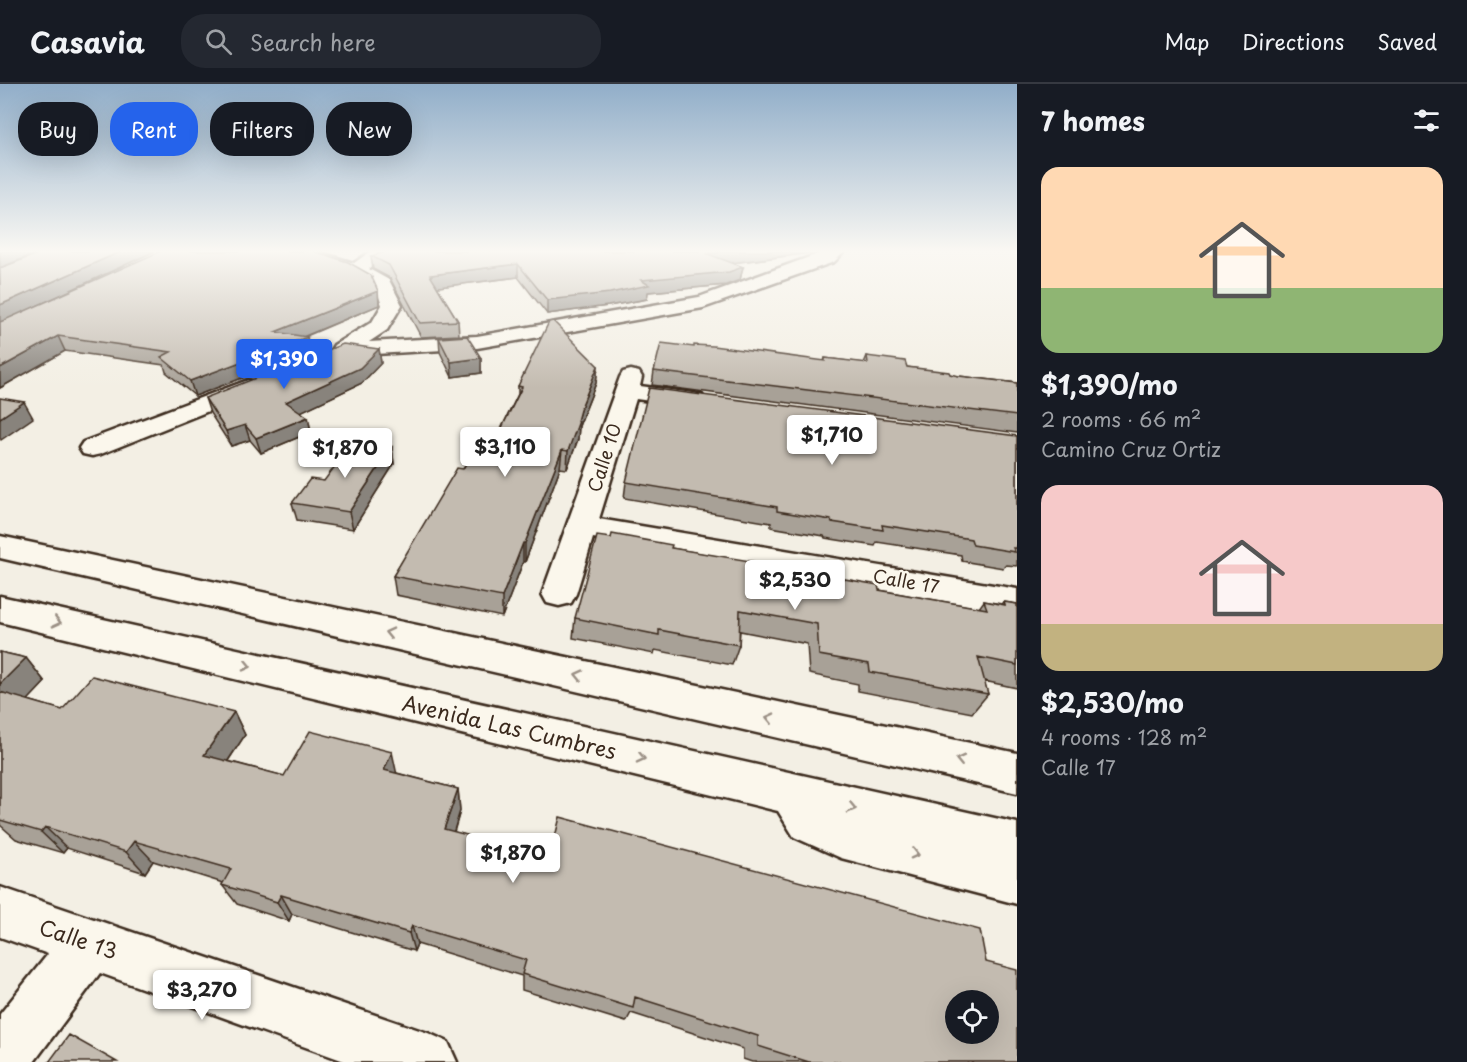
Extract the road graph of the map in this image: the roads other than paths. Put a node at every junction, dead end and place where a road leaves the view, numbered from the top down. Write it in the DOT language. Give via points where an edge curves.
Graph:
graph roads {
  1 [pos="388,297"];
  2 [pos="718,297"];
  3 [pos="342,350"];
  4 [pos="320,359"];
  5 [pos="266,380"];
  6 [pos="721,404"];
  7 [pos="92,448"];
  8 [pos="583,526"];
  9 [pos="0,547"];
  10 [pos="559,594"];
  11 [pos="1017,602"];
  12 [pos="0,609"];
  13 [pos="1017,772"];
  14 [pos="792,794"];
  15 [pos="1017,846"];
  16 [pos="1017,880"];
  17 [pos="0,912"];
  18 [pos="89,944"];
  19 [pos="0,1060"];
  20 [pos="428,1062"];
  1 -- 3 [label="main road" via="392,305 380,326"];
  2 -- 3 [label="main road" via="477,342"];
  3 -- 4 [label="main road"];
  5 -- 7 [label="main road"];
  6 -- 8 [label="main road, Calle 10" via="629,384"];
  8 -- 10 [label="main road, Calle 10"];
  8 -- 11 [label="main road, Calle 17"];
  13 -- 9 [label="main road, one-way"];
  12 -- 14 [label="main road, Avenida Las Cumbres, one-way"];
  14 -- 15 [label="main road, Avenida Las Cumbres, one-way"];
  14 -- 16 [label="main road, one-way" via="810,821 841,835"];
  17 -- 18 [label="main road, Calle 13"];
  18 -- 19 [label="main road"];
  18 -- 20 [label="main road, Calle 13"];
}
